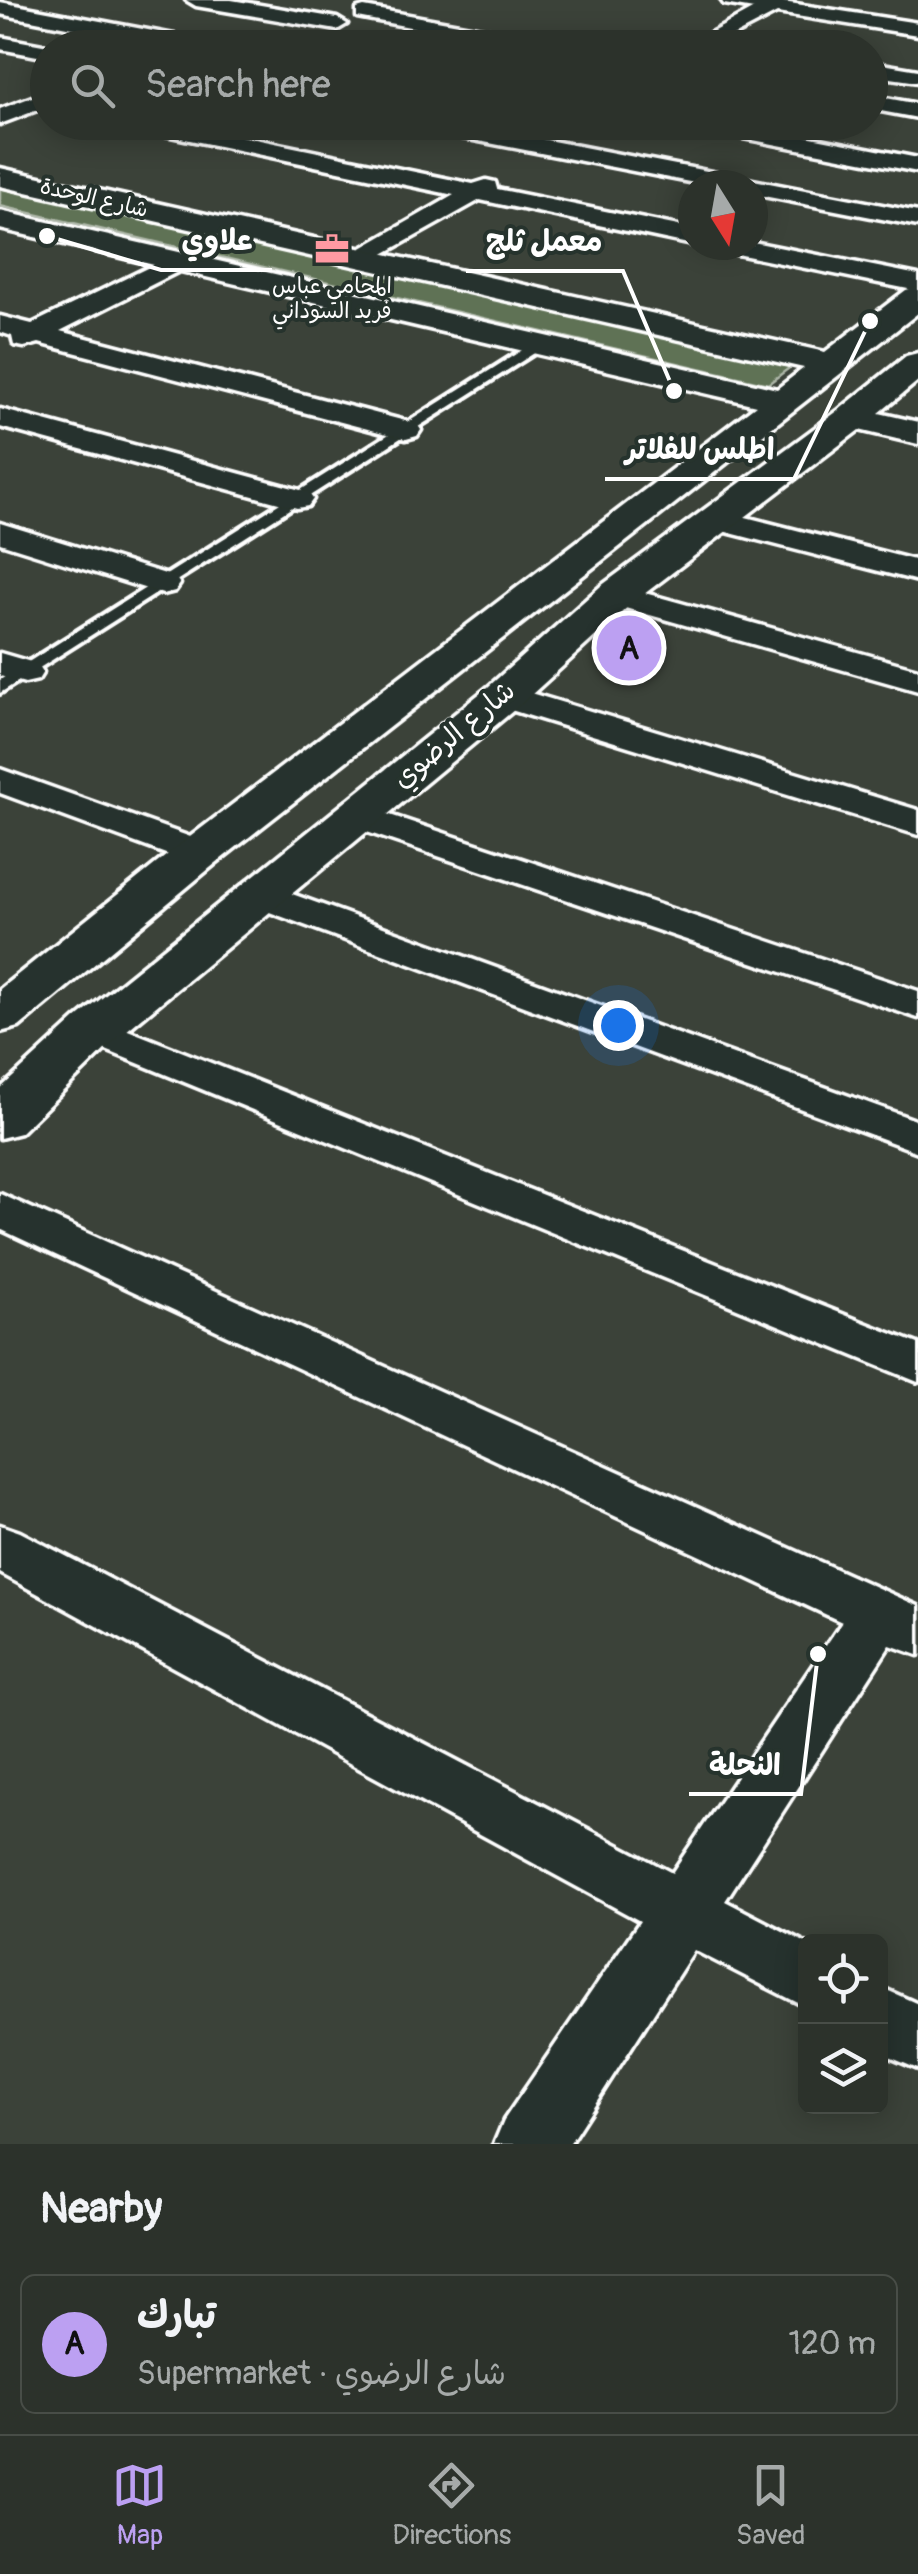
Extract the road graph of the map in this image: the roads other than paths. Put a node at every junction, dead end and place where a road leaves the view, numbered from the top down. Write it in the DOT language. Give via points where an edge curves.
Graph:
graph roads {
  1 [pos="196,0"];
  2 [pos="396,0"];
  3 [pos="731,0"];
  4 [pos="774,7"];
  5 [pos="0,8"];
  6 [pos="364,13"];
  7 [pos="338,24"];
  8 [pos="436,26"];
  9 [pos="918,29"];
  10 [pos="116,30"];
  11 [pos="323,30"];
  12 [pos="425,30"];
  13 [pos="459,30"];
  14 [pos="728,30"];
  15 [pos="0,43"];
  16 [pos="30,49"];
  17 [pos="888,71"];
  18 [pos="918,76"];
  19 [pos="0,95"];
  20 [pos="30,100"];
  21 [pos="888,105"];
  22 [pos="30,107"];
  23 [pos="918,110"];
  24 [pos="0,117"];
  25 [pos="226,140"];
  26 [pos="413,140"];
  27 [pos="508,140"];
  28 [pos="678,140"];
  29 [pos="791,140"];
  30 [pos="554,149"];
  31 [pos="637,165"];
  32 [pos="918,165"];
  33 [pos="372,170"];
  34 [pos="678,173"];
  35 [pos="0,177"];
  36 [pos="768,190"];
  37 [pos="476,193"];
  38 [pos="918,218"];
  39 [pos="0,220"];
  40 [pos="678,234"];
  41 [pos="768,252"];
  42 [pos="362,258"];
  43 [pos="178,261"];
  44 [pos="918,283"];
  45 [pos="918,297"];
  46 [pos="0,324"];
  47 [pos="36,333"];
  48 [pos="540,344"];
  49 [pos="0,351"];
  50 [pos="833,364"];
  51 [pos="915,369"];
  52 [pos="784,401"];
  53 [pos="0,418"];
  54 [pos="852,418"];
  55 [pos="406,430"];
  56 [pos="918,433"];
  57 [pos="297,500"];
  58 [pos="718,520"];
  59 [pos="0,533"];
  60 [pos="918,571"];
  61 [pos="163,584"];
  62 [pos="616,595"];
  63 [pos="8,675"];
  64 [pos="918,680"];
  65 [pos="504,696"];
  66 [pos="334,749"];
  67 [pos="409,773"];
  68 [pos="0,780"];
  69 [pos="358,816"];
  70 [pos="918,824"];
  71 [pos="199,853"];
  72 [pos="259,894"];
  73 [pos="10,998"];
  74 [pos="918,1005"];
  75 [pos="96,1030"];
  76 [pos="0,1120"];
  77 [pos="918,1137"];
  78 [pos="0,1210"];
  79 [pos="918,1364"];
  80 [pos="0,1548"];
  81 [pos="898,1623"];
  82 [pos="683,1911"];
  83 [pos="798,1973"];
  84 [pos="888,2022"];
  85 [pos="918,2038"];
  86 [pos="529,2144"];
  1 -- 7 [label="street"];
  2 -- 6 [label="street"];
  3 -- 4 [label="street"];
  4 -- 9 [label="street"];
  4 -- 14 [label="street"];
  5 -- 10 [label="street"];
  6 -- 7 [label="street"];
  6 -- 8 [label="street"];
  7 -- 11 [label="street"];
  8 -- 12 [label="street"];
  8 -- 13 [label="street"];
  15 -- 16 [label="street"];
  17 -- 18 [label="street"];
  19 -- 20 [label="street"];
  21 -- 23 [label="street"];
  22 -- 24 [label="street"];
  25 -- 33 [label="street"];
  26 -- 33 [label="street"];
  27 -- 30 [label="street"];
  28 -- 31 [label="street"];
  29 -- 32 [label="street"];
  30 -- 31 [label="street"];
  30 -- 37 [label="street"];
  31 -- 34 [label="street"];
  33 -- 37 [label="street"];
  35 -- 42 [label="street, شارع الوحدة"];
  36 -- 38 [label="street"];
  37 -- 40 [label="street"];
  37 -- 42 [label="street"];
  39 -- 43 [label="street, شارع الوحدة"];
  41 -- 44 [label="street"];
  42 -- 50 [label="street, شارع الوحدة"];
  43 -- 47 [label="street"];
  43 -- 48 [label="street, شارع الوحدة"];
  45 -- 50 [label="street"];
  46 -- 47 [label="street"];
  47 -- 49 [label="street"];
  47 -- 55 [label="street"];
  48 -- 52 [label="street, شارع الوحدة"];
  48 -- 55 [label="lane"];
  50 -- 52 [label="street"];
  51 -- 54 [label="street, شارع الرضوي"];
  52 -- 66 [label="street"];
  53 -- 57 [label="street"];
  54 -- 56 [label="street"];
  54 -- 58 [label="street, شارع الرضوي"];
  55 -- 57 [label="lane"];
  57 -- 61 [label="lane"];
  58 -- 60 [label="street"];
  58 -- 62 [label="street, شارع الرضوي"];
  59 -- 61 [label="street"];
  61 -- 63 [label="lane"];
  62 -- 64 [label="street"];
  62 -- 65 [label="street, شارع الرضوي"];
  65 -- 67 [label="street, شارع الرضوي"];
  65 -- 70 [label="street"];
  66 -- 67 [label="street"];
  66 -- 71 [label="street"];
  67 -- 69 [label="street, شارع الرضوي"];
  68 -- 71 [label="street"];
  69 -- 72 [label="street, شارع الرضوي"];
  69 -- 74 [label="street"];
  71 -- 73 [label="street"];
  72 -- 75 [label="street, شارع الرضوي"];
  72 -- 77 [label="street"];
  75 -- 76 [label="street, شارع الرضوي"];
  75 -- 79 [label="street"];
  78 -- 81 [label="street"];
  80 -- 82 [label="street"];
  81 -- 82 [label="street"];
  82 -- 83 [label="street"];
  82 -- 86 [label="street"];
  84 -- 85 [label="street"];
}
